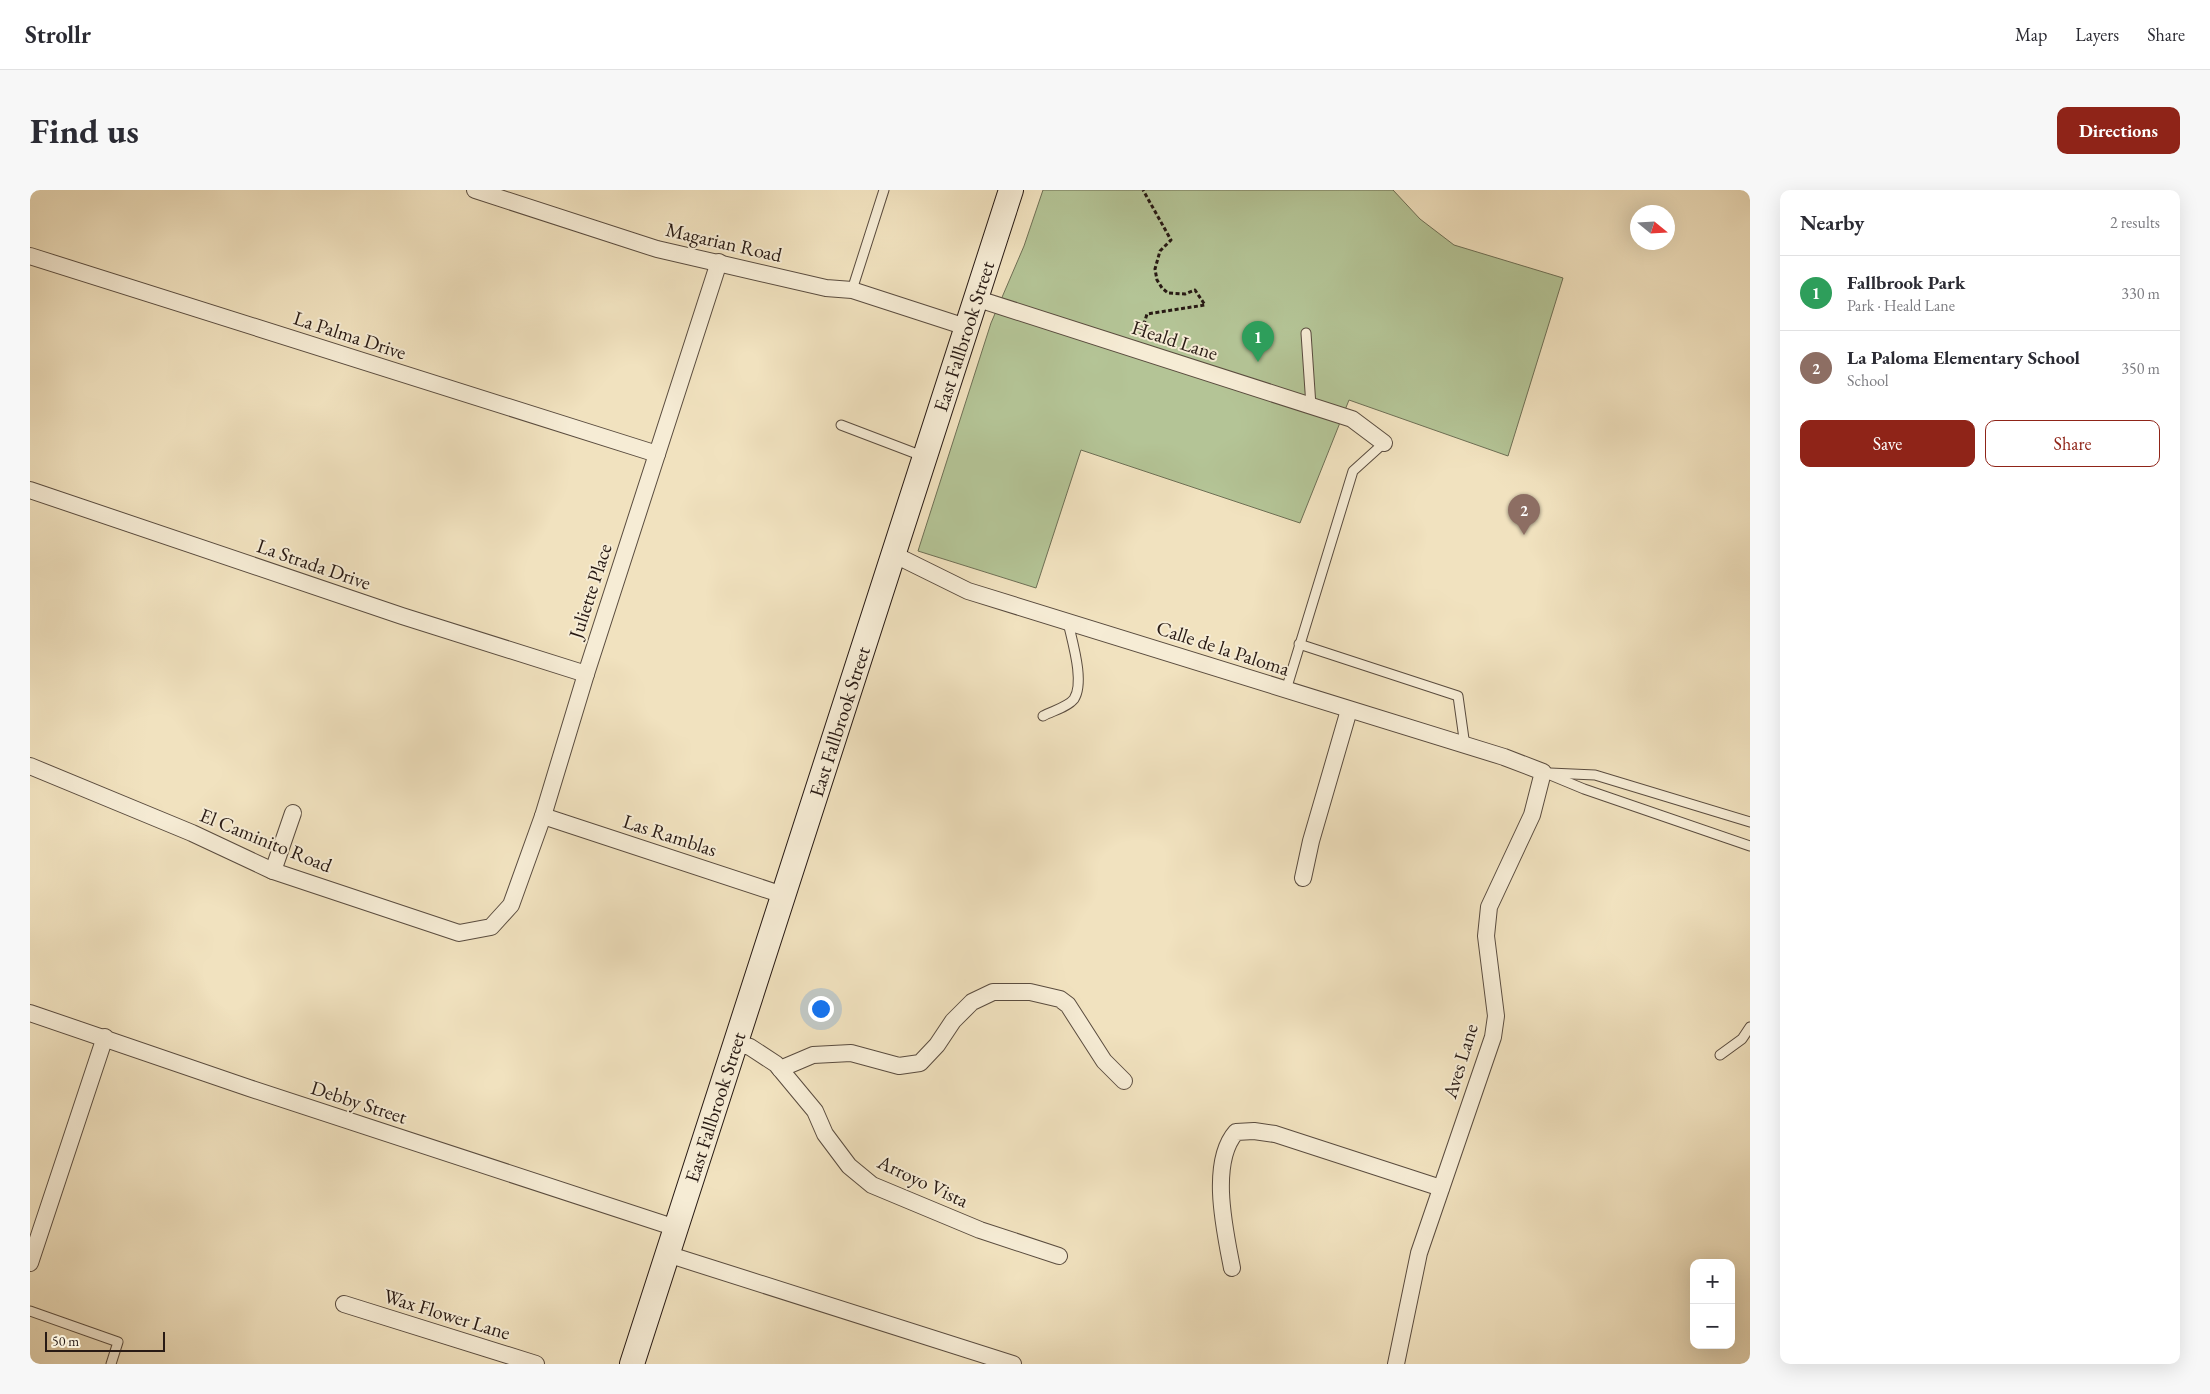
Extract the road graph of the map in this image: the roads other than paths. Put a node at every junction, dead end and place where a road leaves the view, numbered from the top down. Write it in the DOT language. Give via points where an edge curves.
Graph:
graph roads {
  1 [pos="475,190"];
  2 [pos="884,190"];
  3 [pos="1011,190"];
  4 [pos="30,256"];
  5 [pos="719,262"];
  6 [pos="852,290"];
  7 [pos="975,298"];
  8 [pos="966,327"];
  9 [pos="1306,333"];
  10 [pos="1311,406"];
  11 [pos="841,426"];
  12 [pos="1384,443"];
  13 [pos="657,454"];
  14 [pos="925,457"];
  15 [pos="30,490"];
  16 [pos="895,555"];
  17 [pos="1068,622"];
  18 [pos="1299,644"];
  19 [pos="586,674"];
  20 [pos="1286,690"];
  21 [pos="1349,710"];
  22 [pos="1043,716"];
  23 [pos="1465,746"];
  24 [pos="30,766"];
  25 [pos="1543,772"];
  26 [pos="293,813"];
  27 [pos="543,816"];
  28 [pos="1750,822"];
  29 [pos="1750,846"];
  30 [pos="273,870"];
  31 [pos="1303,878"];
  32 [pos="783,895"];
  33 [pos="491,927"];
  34 [pos="30,1013"];
  35 [pos="1750,1026"];
  36 [pos="105,1037"];
  37 [pos="736,1042"];
  38 [pos="1720,1055"];
  39 [pos="780,1069"];
  40 [pos="1124,1081"];
  41 [pos="1441,1188"];
  42 [pos="676,1228"];
  43 [pos="667,1254"];
  44 [pos="1060,1256"];
  45 [pos="30,1263"];
  46 [pos="1232,1268"];
  47 [pos="344,1304"];
  48 [pos="30,1311"];
  49 [pos="111,1364"];
  50 [pos="536,1364"];
  51 [pos="632,1364"];
  52 [pos="1013,1364"];
  53 [pos="1396,1364"];
  1 -- 5 [label="street, Magarian Road" via="657,249"];
  2 -- 6 [label="lane"];
  3 -- 7 [label="main road, East Fallbrook Street"];
  4 -- 13 [label="street, La Palma Drive"];
  5 -- 6 [label="street, Magarian Road" via="826,288"];
  5 -- 13 [label="street, Juliette Place"];
  6 -- 8 [label="street, Magarian Road"];
  7 -- 8 [label="main road, East Fallbrook Street"];
  7 -- 10 [label="street, Heald Lane"];
  8 -- 14 [label="main road, East Fallbrook Street"];
  9 -- 10 [label="lane"];
  10 -- 12 [label="street, Heald Lane" via="1352,419"];
  11 -- 14 [label="lane"];
  12 -- 18 [label="lane" via="1353,471"];
  13 -- 19 [label="street, Juliette Place"];
  14 -- 16 [label="main road, East Fallbrook Street"];
  15 -- 19 [label="street, La Strada Drive" via="393,613"];
  16 -- 17 [label="street, Calle de la Paloma" via="968,591"];
  16 -- 32 [label="main road, East Fallbrook Street"];
  17 -- 20 [label="street, Calle de la Paloma"];
  17 -- 22 [label="lane" via="1078,671 1076,691 1069,704"];
  18 -- 20 [label="lane"];
  18 -- 23 [label="lane" via="1458,696"];
  19 -- 27 [label="street, Juliette Place"];
  20 -- 21 [label="street, Calle de la Paloma"];
  21 -- 23 [label="street, Calle de la Paloma"];
  21 -- 31 [label="street"];
  23 -- 25 [label="street, Calle de la Paloma"];
  24 -- 30 [label="street, El Caminito Road"];
  25 -- 28 [label="lane" via="1595,775"];
  25 -- 29 [label="lane"];
  25 -- 41 [label="street, Aves Lane" via="1532,815 1489,907 1486,936 1496,1016"];
  26 -- 30 [label="street"];
  27 -- 32 [label="street, Las Ramblas"];
  27 -- 33 [label="street, Juliette Place" via="511,905"];
  30 -- 33 [label="street, El Caminito Road" via="459,933"];
  32 -- 37 [label="main road, East Fallbrook Street"];
  34 -- 36 [label="street, Debby Street"];
  35 -- 38 [label="lane" via="1742,1039"];
  36 -- 42 [label="street, Debby Street" via="249,1088"];
  36 -- 45 [label="street"];
  37 -- 39 [label="street, Arroyo Vista" via="750,1047"];
  37 -- 42 [label="main road, East Fallbrook Street"];
  39 -- 40 [label="street" via="813,1054 851,1053 899,1066 920,1063 972,1002 992,992 1030,992 1060,999 1068,1005 1104,1061"];
  39 -- 44 [label="street, Arroyo Vista" via="815,1111 825,1134 849,1166 872,1185 980,1230"];
  41 -- 46 [label="street" via="1276,1134 1236,1132 1228,1141 1221,1190"];
  41 -- 53 [label="street, Aves Lane" via="1419,1254"];
  42 -- 43 [label="main road, East Fallbrook Street"];
  43 -- 51 [label="main road, East Fallbrook Street"];
  43 -- 52 [label="street"];
  47 -- 50 [label="street, Wax Flower Lane"];
  48 -- 49 [label="lane" via="118,1342"];
}
